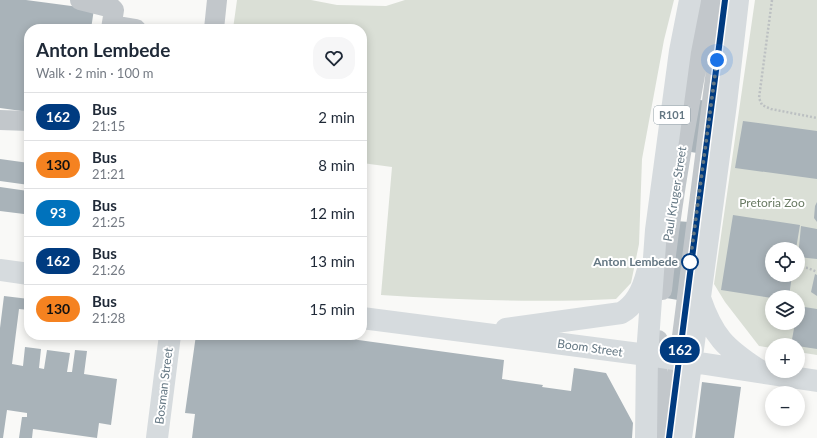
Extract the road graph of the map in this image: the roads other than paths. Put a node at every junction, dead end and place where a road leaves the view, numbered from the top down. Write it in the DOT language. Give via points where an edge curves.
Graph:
graph roads {
  1 [pos="80,0"];
  2 [pos="690,0"];
  3 [pos="709,0"];
  4 [pos="725,0"];
  5 [pos="738,0"];
  6 [pos="217,1"];
  7 [pos="112,24"];
  8 [pos="215,24"];
  9 [pos="0,120"];
  10 [pos="24,121"];
  11 [pos="656,230"];
  12 [pos="0,270"];
  13 [pos="24,273"];
  14 [pos="700,298"];
  15 [pos="367,319"];
  16 [pos="475,332"];
  17 [pos="169,340"];
  18 [pos="652,356"];
  19 [pos="685,361"];
  20 [pos="763,373"];
  21 [pos="817,381"];
  22 [pos="157,438"];
  23 [pos="646,438"];
  24 [pos="656,438"];
  25 [pos="669,438"];
  26 [pos="680,438"];
  1 -- 7 [label="street" via="112,8"];
  2 -- 11 [label="main road, Paul Kruger Street / R101" via="680,51"];
  3 -- 18 [label="street, Paul Kruger Street" via="668,236"];
  4 -- 19 [label="street, Paul Kruger Street" via="685,303"];
  5 -- 14 [label="main road, Paul Kruger Street"];
  6 -- 8 [label="street"];
  9 -- 10 [label="street"];
  11 -- 16 [label="main road" via="646,279 638,297 626,310 614,315"];
  11 -- 18 [label="main road, Paul Kruger Street / R101"];
  12 -- 13 [label="main road"];
  14 -- 19 [label="main road, Paul Kruger Street"];
  14 -- 20 [label="main road" via="708,321 718,336 729,348"];
  15 -- 16 [label="main road, Boom Street"];
  16 -- 18 [label="main road, Boom Street"];
  17 -- 22 [label="main road, Bosman Street"];
  18 -- 19 [label="main road, Boom Street"];
  18 -- 23 [label="main road, Paul Kruger Street / R101"];
  18 -- 24 [label="street, Paul Kruger Street"];
  19 -- 20 [label="main road, Boom Street"];
  19 -- 25 [label="street, Paul Kruger Street"];
  19 -- 26 [label="main road, Paul Kruger Street"];
  20 -- 21 [label="main road, Boom Street"];
}
